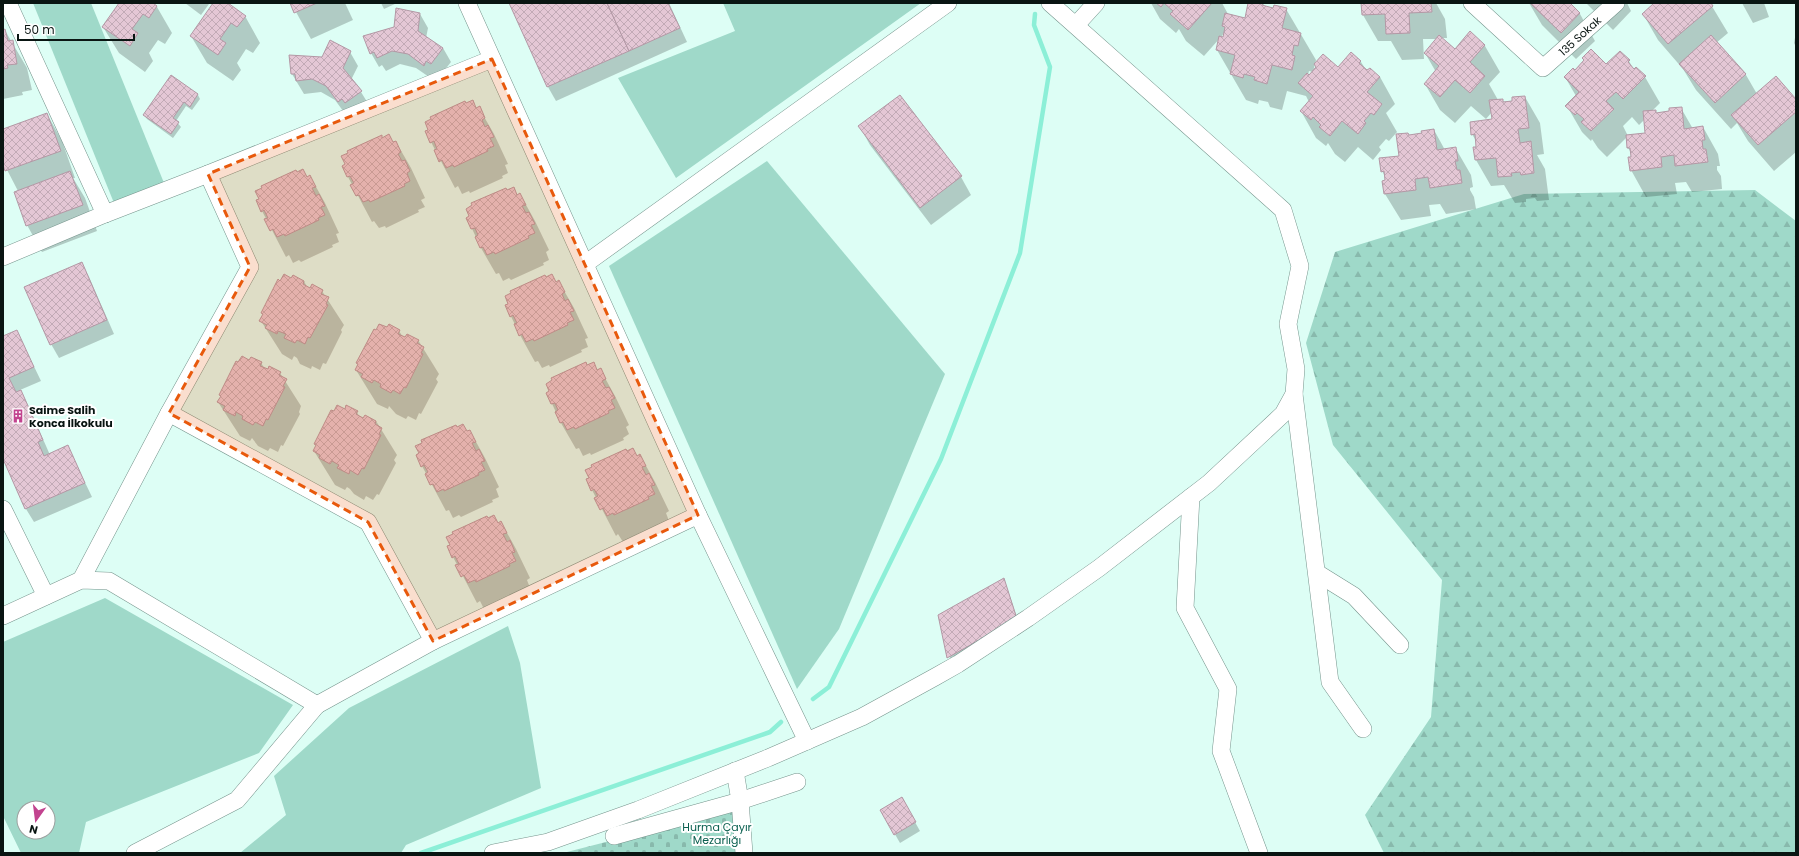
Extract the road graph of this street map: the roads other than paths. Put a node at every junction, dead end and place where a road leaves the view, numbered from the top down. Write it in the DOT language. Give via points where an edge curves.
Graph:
graph roads {
  1 [pos="8,3"];
  2 [pos="467,3"];
  3 [pos="948,3"];
  4 [pos="1050,3"];
  5 [pos="1096,3"];
  6 [pos="1472,3"];
  7 [pos="1616,3"];
  8 [pos="1076,25"];
  9 [pos="492,59"];
  10 [pos="208,174"];
  11 [pos="105,214"];
  12 [pos="3,257"];
  13 [pos="585,264"];
  14 [pos="1294,394"];
  15 [pos="169,413"];
  16 [pos="1191,497"];
  17 [pos="3,509"];
  18 [pos="698,515"];
  19 [pos="1317,573"];
  20 [pos="81,580"];
  21 [pos="46,596"];
  22 [pos="3,616"];
  23 [pos="433,641"];
  24 [pos="1400,645"];
  25 [pos="317,705"];
  26 [pos="1363,729"];
  27 [pos="807,741"];
  28 [pos="735,771"];
  29 [pos="797,782"];
  30 [pos="740,801"];
  31 [pos="614,836"];
  32 [pos="135,853"];
  33 [pos="493,853"];
  34 [pos="744,853"];
  35 [pos="1259,853"];
  1 -- 11 [label="street"];
  2 -- 9 [label="street"];
  3 -- 13 [label="street"];
  4 -- 8 [label="street"];
  5 -- 8 [label="street"];
  6 -- 7 [label="street, 135 Sokak" via="1543,68"];
  8 -- 14 [label="street" via="1283,210 1300,266 1288,324 1296,369"];
  9 -- 10 [label="street"];
  9 -- 13 [label="street"];
  10 -- 11 [label="street"];
  10 -- 15 [label="street" via="250,267"];
  11 -- 12 [label="street"];
  13 -- 18 [label="street"];
  14 -- 16 [label="street" via="1283,414"];
  14 -- 19 [label="street"];
  15 -- 20 [label="street"];
  15 -- 23 [label="street" via="368,522"];
  16 -- 27 [label="street" via="1099,568 958,664 862,717"];
  16 -- 35 [label="street" via="1185,608 1228,689 1221,751"];
  17 -- 21 [label="street"];
  18 -- 23 [label="street"];
  18 -- 27 [label="street"];
  19 -- 24 [label="street" via="1354,596"];
  19 -- 26 [label="street" via="1330,682"];
  20 -- 21 [label="street"];
  20 -- 25 [label="street" via="109,580"];
  21 -- 22 [label="street"];
  23 -- 25 [label="street"];
  25 -- 32 [label="street" via="237,800"];
  27 -- 28 [label="street"];
  28 -- 30 [label="street"];
  28 -- 33 [label="street" via="638,810 548,842"];
  29 -- 30 [label="street"];
  30 -- 31 [label="street"];
  30 -- 34 [label="street"];
}
